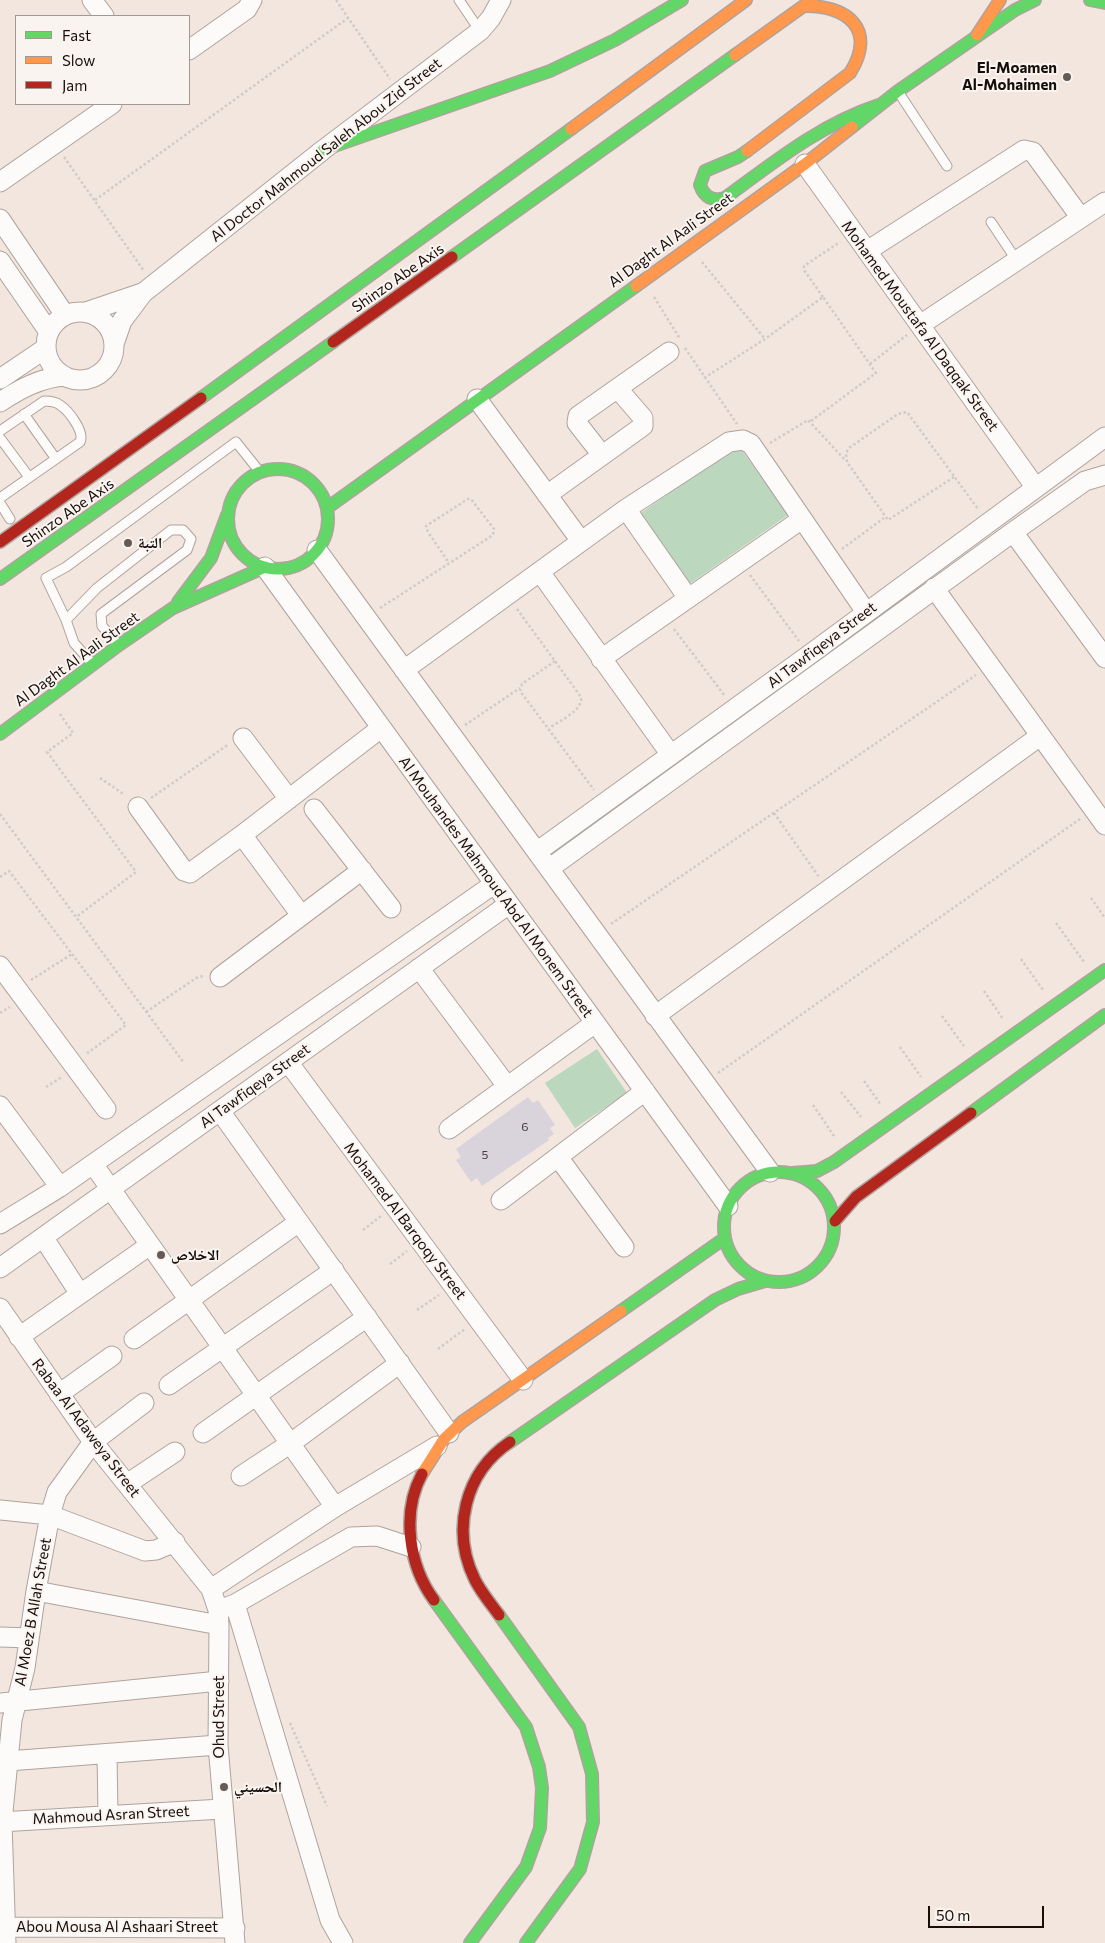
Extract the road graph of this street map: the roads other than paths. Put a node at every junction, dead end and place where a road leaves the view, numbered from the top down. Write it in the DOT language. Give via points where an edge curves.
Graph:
graph roads {
  1 [pos="92,0"];
  2 [pos="252,0"];
  3 [pos="459,0"];
  4 [pos="501,0"];
  5 [pos="682,0"];
  6 [pos="746,0"];
  7 [pos="1000,0"];
  8 [pos="1035,0"];
  9 [pos="1090,0"];
  10 [pos="1105,2"];
  11 [pos="808,3"];
  12 [pos="103,15"];
  13 [pos="480,31"];
  14 [pos="978,35"];
  15 [pos="190,49"];
  16 [pos="898,91"];
  17 [pos="111,105"];
  18 [pos="879,105"];
  19 [pos="323,150"];
  20 [pos="805,164"];
  21 [pos="947,166"];
  22 [pos="0,182"];
  23 [pos="1105,202"];
  24 [pos="1081,218"];
  25 [pos="0,219"];
  26 [pos="992,222"];
  27 [pos="868,251"];
  28 [pos="1017,260"];
  29 [pos="0,261"];
  30 [pos="148,288"];
  31 [pos="86,312"];
  32 [pos="65,315"];
  33 [pos="920,325"];
  34 [pos="47,340"];
  35 [pos="114,344"];
  36 [pos="669,352"];
  37 [pos="64,376"];
  38 [pos="0,379"];
  39 [pos="618,389"];
  40 [pos="477,399"];
  41 [pos="0,402"];
  42 [pos="24,414"];
  43 [pos="0,430"];
  44 [pos="1105,437"];
  45 [pos="0,438"];
  46 [pos="602,455"];
  47 [pos="56,458"];
  48 [pos="260,472"];
  49 [pos="1105,475"];
  50 [pos="30,478"];
  51 [pos="1036,488"];
  52 [pos="547,495"];
  53 [pos="0,498"];
  54 [pos="0,503"];
  55 [pos="327,508"];
  56 [pos="626,509"];
  57 [pos="228,513"];
  58 [pos="10,519"];
  59 [pos="802,519"];
  60 [pos="1013,532"];
  61 [pos="581,541"];
  62 [pos="0,542"];
  63 [pos="317,550"];
  64 [pos="265,567"];
  65 [pos="540,572"];
  66 [pos="0,579"];
  67 [pos="934,588"];
  68 [pos="688,598"];
  69 [pos="173,608"];
  70 [pos="866,612"];
  71 [pos="66,620"];
  72 [pos="119,645"];
  73 [pos="1105,658"];
  74 [pos="601,659"];
  75 [pos="93,663"];
  76 [pos="404,670"];
  77 [pos="381,728"];
  78 [pos="0,734"];
  79 [pos="1040,736"];
  80 [pos="243,738"];
  81 [pos="671,754"];
  82 [pos="289,800"];
  83 [pos="604,803"];
  84 [pos="138,807"];
  85 [pos="314,809"];
  86 [pos="616,819"];
  87 [pos="1105,825"];
  88 [pos="242,835"];
  89 [pos="538,851"];
  90 [pos="550,868"];
  91 [pos="362,870"];
  92 [pos="494,884"];
  93 [pos="509,904"];
  94 [pos="391,908"];
  95 [pos="301,915"];
  96 [pos="0,966"];
  97 [pos="420,968"];
  98 [pos="1105,970"];
  99 [pos="220,977"];
  100 [pos="1105,1015"];
  101 [pos="654,1016"];
  102 [pos="595,1022"];
  103 [pos="288,1062"];
  104 [pos="507,1086"];
  105 [pos="645,1091"];
  106 [pos="0,1106"];
  107 [pos="106,1109"];
  108 [pos="220,1111"];
  109 [pos="449,1129"];
  110 [pos="558,1157"];
  111 [pos="93,1164"];
  112 [pos="770,1172"];
  113 [pos="792,1173"];
  114 [pos="60,1187"];
  115 [pos="110,1189"];
  116 [pos="501,1200"];
  117 [pos="728,1206"];
  118 [pos="834,1221"];
  119 [pos="299,1222"];
  120 [pos="0,1224"];
  121 [pos="43,1237"];
  122 [pos="725,1238"];
  123 [pos="150,1245"];
  124 [pos="624,1247"];
  125 [pos="0,1268"];
  126 [pos="334,1270"];
  127 [pos="765,1281"];
  128 [pos="80,1294"];
  129 [pos="190,1300"];
  130 [pos="1,1311"];
  131 [pos="367,1317"];
  132 [pos="19,1337"];
  133 [pos="134,1339"];
  134 [pos="224,1348"];
  135 [pos="112,1356"];
  136 [pos="400,1363"];
  137 [pos="523,1380"];
  138 [pos="169,1385"];
  139 [pos="59,1394"];
  140 [pos="257,1395"];
  141 [pos="144,1403"];
  142 [pos="203,1433"];
  143 [pos="443,1439"];
  144 [pos="93,1442"];
  145 [pos="291,1443"];
  146 [pos="175,1452"];
  147 [pos="242,1476"];
  148 [pos="127,1484"];
  149 [pos="335,1508"];
  150 [pos="0,1510"];
  151 [pos="50,1515"];
  152 [pos="175,1542"];
  153 [pos="411,1547"];
  154 [pos="211,1589"];
  155 [pos="36,1591"];
  156 [pos="224,1613"];
  157 [pos="0,1637"];
  158 [pos="29,1638"];
  159 [pos="219,1681"];
  160 [pos="8,1702"];
  161 [pos="218,1745"];
  162 [pos="107,1754"];
  163 [pos="8,1761"];
  164 [pos="222,1809"];
  165 [pos="108,1815"];
  166 [pos="1,1822"];
  167 [pos="4,1932"];
  168 [pos="235,1935"];
  169 [pos="343,1943"];
  170 [pos="470,1943"];
  171 [pos="526,1943"];
  1 -- 12 [label="street"];
  2 -- 15 [label="street" via="247,9"];
  3 -- 13 [label="lane"];
  4 -- 13 [label="street, Al Doctor Mahmoud Saleh Abou Zid Street"];
  5 -- 19 [label="street" via="616,40 558,67"];
  6 -- 62 [label="street, Shinzo Abe Axis" via="398,256"];
  7 -- 14 [label="street"];
  8 -- 14 [label="street, Al Daght Al Aali Street"];
  9 -- 10 [label="street"];
  11 -- 18 [label="street" via="839,6 853,18 861,33 859,59 850,73 749,149 705,172 700,185 704,195 714,200 725,198 812,135"];
  11 -- 66 [label="street, Shinzo Abe Axis"];
  13 -- 19 [label="street, Al Doctor Mahmoud Saleh Abou Zid Street"];
  14 -- 16 [label="street, Al Daght Al Aali Street"];
  16 -- 18 [label="street, Al Daght Al Aali Street"];
  16 -- 21 [label="lane"];
  17 -- 22 [label="street"];
  18 -- 20 [label="street, Al Daght Al Aali Street"];
  19 -- 30 [label="street, Al Doctor Mahmoud Saleh Abou Zid Street"];
  20 -- 27 [label="street, Mohamed Moustafa Al Daqqak Street"];
  20 -- 40 [label="street, Al Daght Al Aali Street"];
  23 -- 24 [label="street"];
  24 -- 27 [label="street" via="1033,152 1024,150"];
  24 -- 28 [label="street"];
  25 -- 32 [label="street"];
  26 -- 28 [label="lane"];
  27 -- 33 [label="street, Mohamed Moustafa Al Daqqak Street"];
  28 -- 33 [label="street"];
  29 -- 34 [label="street"];
  30 -- 31 [label="street, Al Doctor Mahmoud Saleh Abou Zid Street"];
  30 -- 35 [label="street, Al Doctor Mahmoud Saleh Abou Zid Street" via="122,321"];
  31 -- 32 [label="street"];
  31 -- 35 [label="street" via="109,327"];
  32 -- 34 [label="street" via="55,322"];
  33 -- 51 [label="street, Mohamed Moustafa Al Daqqak Street"];
  34 -- 37 [label="street" via="51,365"];
  34 -- 38 [label="street"];
  35 -- 37 [label="street" via="112,360 102,372 88,379"];
  36 -- 39 [label="street"];
  37 -- 41 [label="street" via="40,381"];
  39 -- 46 [label="street" via="576,420"];
  39 -- 46 [label="street" via="644,422 643,426"];
  40 -- 52 [label="street"];
  40 -- 55 [label="street, Al Daght Al Aali Street"];
  42 -- 43 [label="lane"];
  42 -- 47 [label="lane"];
  42 -- 47 [label="lane" via="44,401 56,402 81,432 80,442"];
  44 -- 51 [label="street, Al Tawfiqeya Street"];
  45 -- 50 [label="lane"];
  46 -- 52 [label="street"];
  47 -- 50 [label="lane"];
  48 -- 55 [label="street" via="281,469 302,475 318,489"];
  48 -- 57 [label="street" via="235,492"];
  48 -- 71 [label="lane" via="236,442 66,567 44,575"];
  49 -- 60 [label="street, Al Tawfiqeya Street" via="1085,481"];
  50 -- 53 [label="lane"];
  51 -- 70 [label="street, Al Tawfiqeya Street"];
  52 -- 61 [label="street"];
  54 -- 58 [label="lane"];
  55 -- 63 [label="street" via="328,526"];
  56 -- 59 [label="street" via="728,442 743,440 753,447"];
  56 -- 61 [label="street"];
  56 -- 68 [label="street"];
  57 -- 64 [label="street" via="234,544 248,559"];
  57 -- 69 [label="street, Al Daght Al Aali Street" via="211,558"];
  59 -- 68 [label="street"];
  59 -- 70 [label="street"];
  60 -- 67 [label="street, Al Tawfiqeya Street"];
  60 -- 73 [label="street"];
  61 -- 65 [label="street"];
  63 -- 64 [label="street" via="298,565 281,569"];
  63 -- 76 [label="street"];
  64 -- 69 [label="street, Al Daght Al Aali Street"];
  64 -- 77 [label="street, Al Mouhandes Mahmoud Abd Al Monem Street"];
  65 -- 74 [label="street"];
  65 -- 76 [label="street"];
  67 -- 79 [label="street"];
  67 -- 86 [label="street, Al Tawfiqeya Street"];
  68 -- 74 [label="street"];
  69 -- 72 [label="street, Al Daght Al Aali Street"];
  70 -- 81 [label="street, Al Tawfiqeya Street"];
  71 -- 72 [label="lane" via="97,588 164,536 175,529 184,530 191,539 188,550 101,614 102,626"];
  71 -- 75 [label="lane" via="74,643"];
  72 -- 75 [label="street, Al Daght Al Aali Street"];
  74 -- 81 [label="street"];
  75 -- 78 [label="street, Al Daght Al Aali Street"];
  76 -- 89 [label="street"];
  77 -- 82 [label="street"];
  77 -- 92 [label="street, Al Mouhandes Mahmoud Abd Al Monem Street"];
  79 -- 87 [label="street"];
  79 -- 101 [label="street"];
  80 -- 82 [label="street"];
  81 -- 83 [label="street, Al Tawfiqeya Street"];
  82 -- 88 [label="street"];
  83 -- 86 [label="street"];
  83 -- 89 [label="street, Al Tawfiqeya Street"];
  84 -- 88 [label="street" via="187,873"];
  85 -- 91 [label="street"];
  86 -- 90 [label="street, Al Tawfiqeya Street"];
  88 -- 95 [label="street"];
  89 -- 90 [label="street"];
  90 -- 101 [label="street"];
  91 -- 94 [label="street"];
  91 -- 95 [label="street"];
  92 -- 93 [label="street, Al Mouhandes Mahmoud Abd Al Monem Street"];
  92 -- 111 [label="street, Al Tawfiqeya Street"];
  93 -- 97 [label="street, Al Tawfiqeya Street"];
  93 -- 102 [label="street, Al Mouhandes Mahmoud Abd Al Monem Street"];
  95 -- 99 [label="street"];
  96 -- 107 [label="street"];
  97 -- 103 [label="street, Al Tawfiqeya Street"];
  97 -- 104 [label="street"];
  98 -- 113 [label="street" via="846,1154 817,1171"];
  100 -- 118 [label="street" via="860,1194"];
  101 -- 112 [label="street"];
  102 -- 104 [label="street"];
  102 -- 105 [label="street, Al Mouhandes Mahmoud Abd Al Monem Street"];
  103 -- 108 [label="street, Al Tawfiqeya Street"];
  103 -- 137 [label="street, Mohamed Al Barqoqy Street"];
  104 -- 109 [label="street"];
  105 -- 110 [label="street"];
  105 -- 117 [label="street, Al Mouhandes Mahmoud Abd Al Monem Street"];
  106 -- 114 [label="street"];
  108 -- 115 [label="street, Al Tawfiqeya Street"];
  108 -- 119 [label="street"];
  110 -- 116 [label="street"];
  110 -- 124 [label="street"];
  111 -- 114 [label="street, Al Tawfiqeya Street"];
  111 -- 115 [label="street"];
  112 -- 113 [label="street"];
  112 -- 117 [label="street" via="744,1184"];
  113 -- 118 [label="street" via="821,1190"];
  114 -- 120 [label="street, Al Tawfiqeya Street"];
  115 -- 121 [label="street, Al Tawfiqeya Street"];
  115 -- 123 [label="street"];
  117 -- 122 [label="street" via="724,1216"];
  118 -- 127 [label="street" via="830,1251 815,1269 796,1280"];
  119 -- 126 [label="street"];
  119 -- 129 [label="street"];
  121 -- 125 [label="street, Al Tawfiqeya Street"];
  121 -- 128 [label="street"];
  122 -- 127 [label="street" via="735,1260 753,1276"];
  122 -- 137 [label="street"];
  123 -- 128 [label="street"];
  123 -- 129 [label="street"];
  126 -- 131 [label="street"];
  126 -- 134 [label="street"];
  127 -- 171 [label="street" via="716,1300 498,1450 480,1472 467,1498 462,1526 470,1569 579,1727 592,1774 593,1822 580,1868"];
  128 -- 132 [label="street"];
  129 -- 133 [label="street"];
  129 -- 134 [label="street"];
  130 -- 132 [label="street, Rabaa Al Adaweya Street"];
  131 -- 136 [label="street"];
  131 -- 140 [label="street"];
  132 -- 139 [label="street, Rabaa Al Adaweya Street"];
  134 -- 138 [label="street"];
  134 -- 140 [label="street"];
  135 -- 139 [label="street"];
  136 -- 143 [label="street"];
  136 -- 145 [label="street"];
  137 -- 143 [label="street"];
  139 -- 144 [label="street, Rabaa Al Adaweya Street"];
  140 -- 142 [label="street"];
  140 -- 145 [label="street"];
  141 -- 144 [label="street, Al Moez B Allah Street"];
  143 -- 149 [label="street"];
  143 -- 153 [label="street" via="428,1460 415,1491 410,1524"];
  144 -- 148 [label="street, Rabaa Al Adaweya Street"];
  144 -- 151 [label="street, Al Moez B Allah Street" via="57,1492"];
  145 -- 147 [label="street"];
  145 -- 149 [label="street"];
  146 -- 148 [label="street"];
  148 -- 152 [label="street, Rabaa Al Adaweya Street"];
  149 -- 154 [label="street"];
  150 -- 151 [label="street"];
  151 -- 152 [label="street" via="145,1551"];
  151 -- 155 [label="street, Al Moez B Allah Street"];
  152 -- 154 [label="street, Rabaa Al Adaweya Street"];
  153 -- 156 [label="street" via="377,1536 351,1538"];
  153 -- 170 [label="street" via="425,1588 526,1727 542,1772 544,1803 537,1842 514,1884"];
  154 -- 156 [label="street, Rabaa Al Adaweya Street"];
  155 -- 156 [label="street"];
  155 -- 158 [label="street, Al Moez B Allah Street"];
  156 -- 159 [label="street, Ohud Street"];
  156 -- 169 [label="street, Rabaa Al Adaweya Street" via="330,1920"];
  157 -- 158 [label="street"];
  158 -- 160 [label="street, Al Moez B Allah Street" via="25,1668"];
  159 -- 160 [label="street"];
  159 -- 161 [label="street, Ohud Street"];
  160 -- 163 [label="street, Al Moez B Allah Street"];
  161 -- 162 [label="street"];
  161 -- 164 [label="street, Ohud Street"];
  162 -- 163 [label="street"];
  162 -- 165 [label="street"];
  163 -- 166 [label="street, Al Moez B Allah Street"];
  164 -- 165 [label="street, Mahmoud Asran Street"];
  164 -- 168 [label="street, Ohud Street"];
  165 -- 166 [label="street, Mahmoud Asran Street"];
  166 -- 167 [label="street, Al Moez B Allah Street"];
  167 -- 168 [label="street, Abou Mousa Al Ashaari Street"];
}
